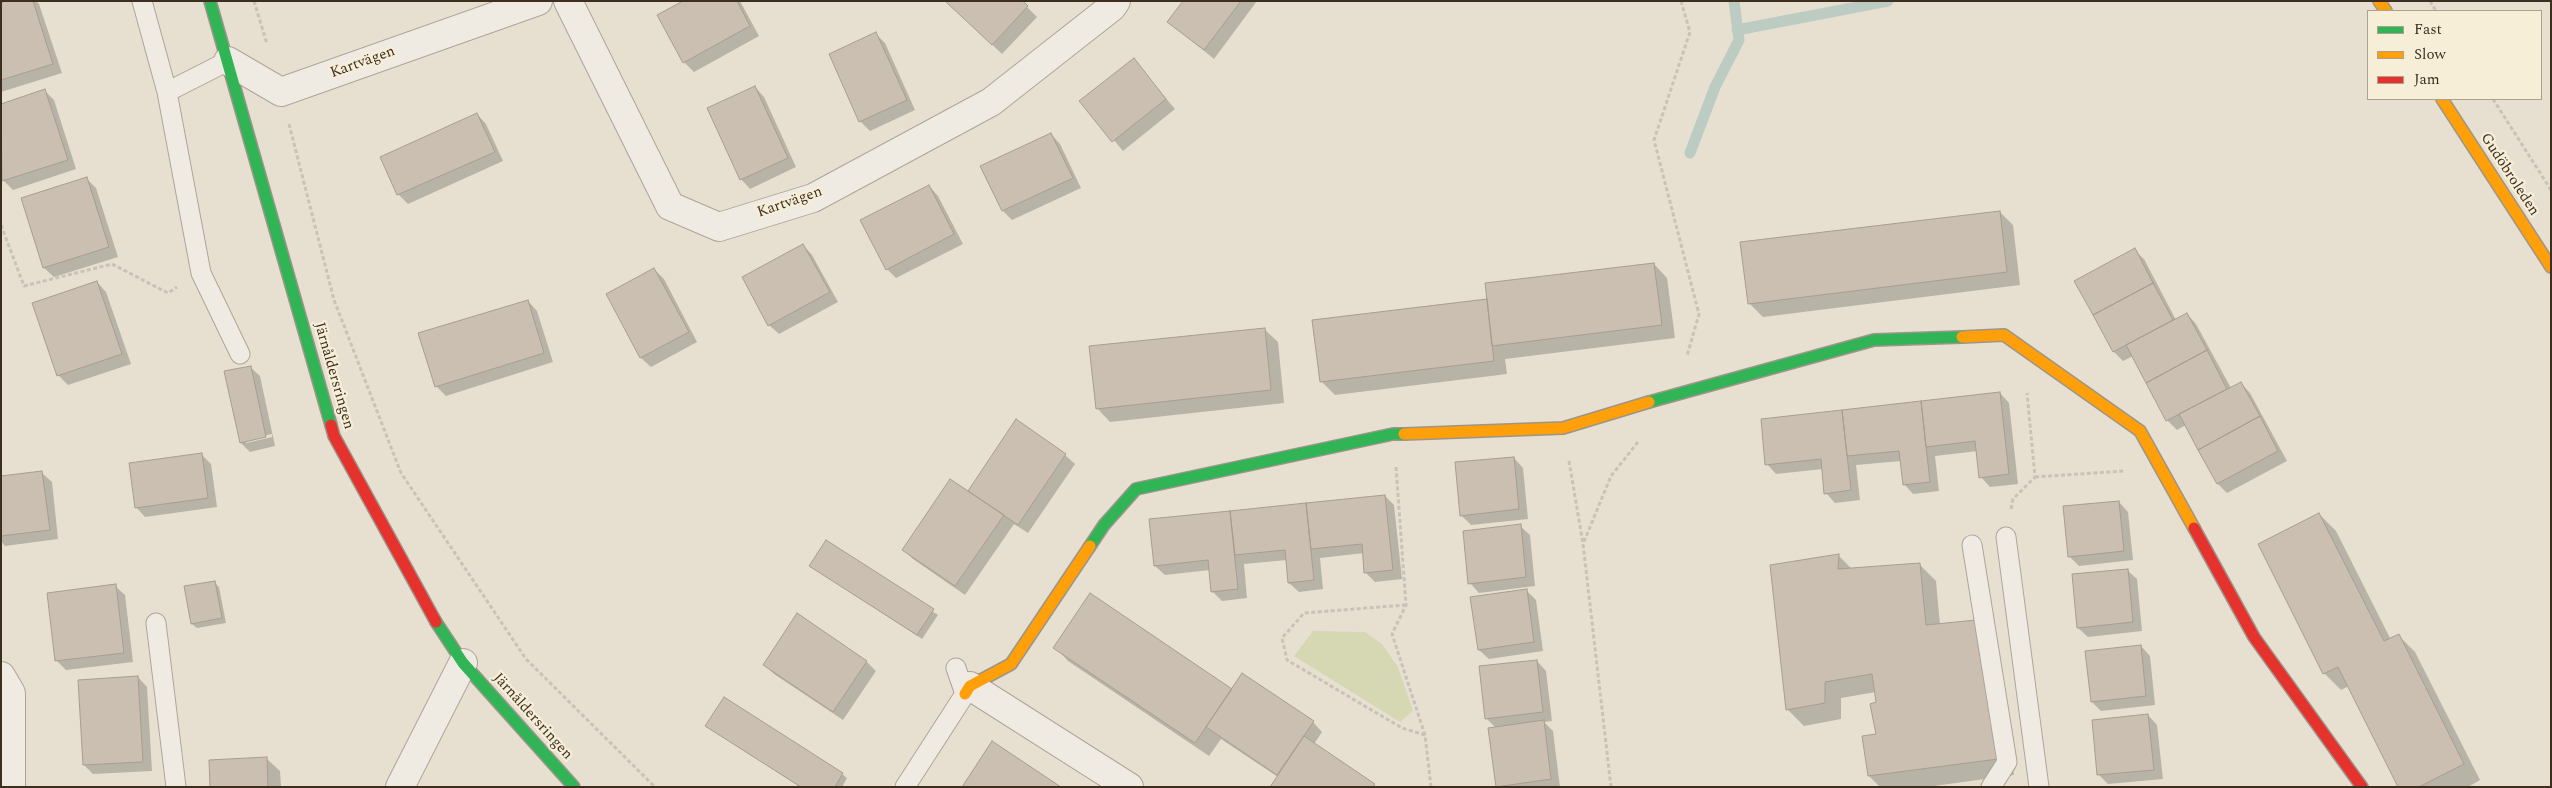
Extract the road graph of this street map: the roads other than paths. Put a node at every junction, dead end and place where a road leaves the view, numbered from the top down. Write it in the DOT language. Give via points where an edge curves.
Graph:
graph roads {
  1 [pos="142,1"];
  2 [pos="210,1"];
  3 [pos="538,1"];
  4 [pos="568,1"];
  5 [pos="1116,1"];
  6 [pos="501,7"];
  7 [pos="228,61"];
  8 [pos="167,92"];
  9 [pos="2443,100"];
  10 [pos="2551,268"];
  11 [pos="240,354"];
  12 [pos="2006,537"];
  13 [pos="1972,545"];
  14 [pos="156,622"];
  15 [pos="464,663"];
  16 [pos="1,676"];
  17 [pos="964,683"];
  18 [pos="11,787"];
  19 [pos="176,787"];
  20 [pos="400,787"];
  21 [pos="574,787"];
  22 [pos="905,787"];
  23 [pos="1129,787"];
  24 [pos="1991,787"];
  25 [pos="2038,787"];
  26 [pos="2362,787"];
  1 -- 8 [label="lane"];
  2 -- 7 [label="street, Järnåldersringen"];
  3 -- 6 [label="street, Kartvägen"];
  4 -- 5 [label="street, Kartvägen" via="670,206 719,227 813,198 991,102"];
  6 -- 7 [label="street, Kartvägen" via="281,92"];
  7 -- 8 [label="lane"];
  7 -- 15 [label="street, Järnåldersringen" via="334,436 443,634"];
  8 -- 11 [label="lane" via="201,272"];
  9 -- 10 [label="street, Gudöbroleden"];
  12 -- 25 [label="lane"];
  13 -- 24 [label="lane" via="2008,762"];
  14 -- 19 [label="lane"];
  15 -- 20 [label="street"];
  15 -- 21 [label="street, Järnåldersringen"];
  16 -- 18 [label="street" via="11,692"];
  17 -- 22 [label="lane"];
  17 -- 23 [label="street"];
  17 -- 26 [label="street" via="1011,664 1104,525 1136,489 1393,434 1563,428 1874,340 2004,335 2140,431 2254,637"];
}
